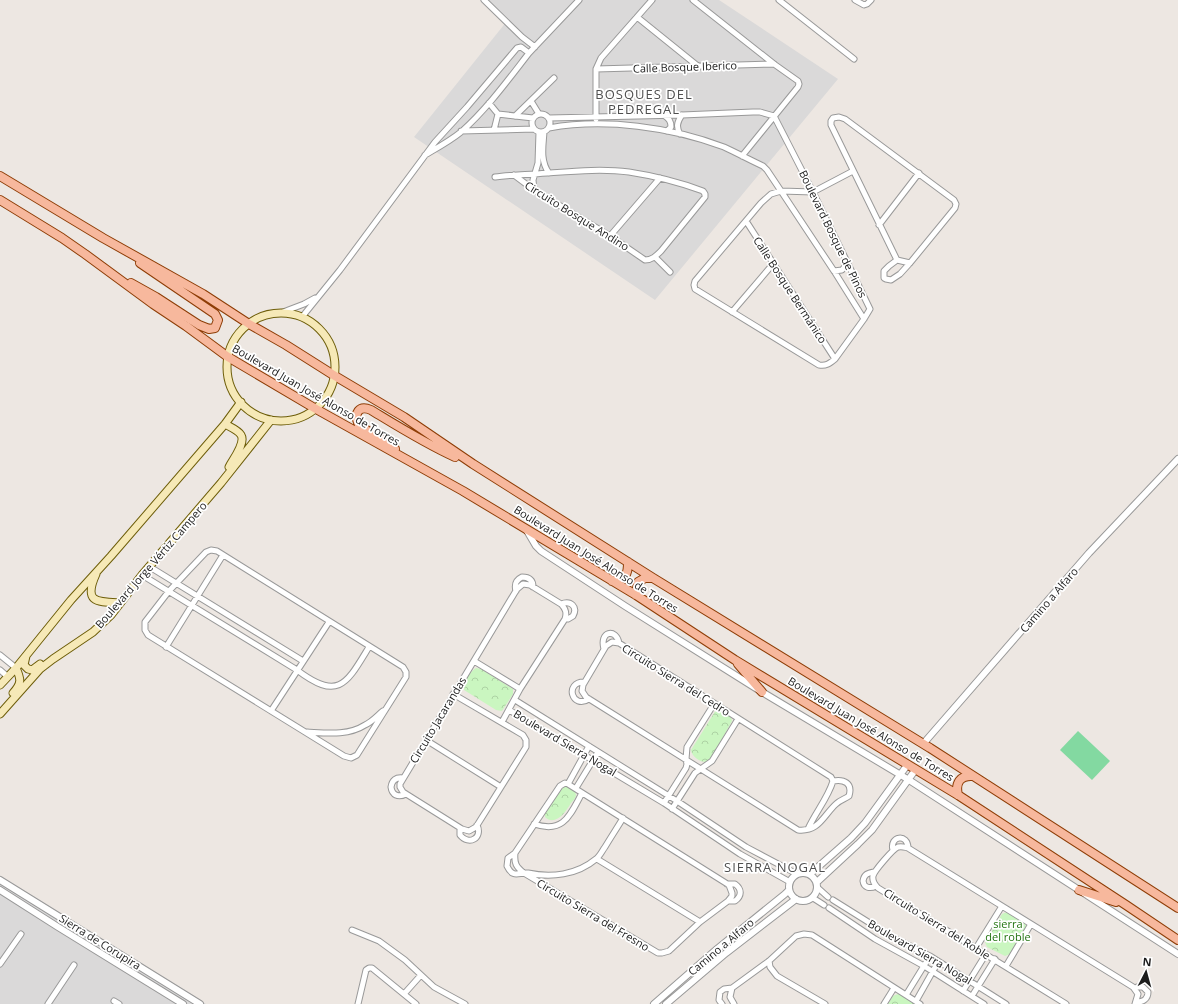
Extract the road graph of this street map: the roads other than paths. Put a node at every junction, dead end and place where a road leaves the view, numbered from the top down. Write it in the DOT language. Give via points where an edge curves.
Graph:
graph roads {
  1 [pos="484,0"];
  2 [pos="579,0"];
  3 [pos="652,0"];
  4 [pos="693,0"];
  5 [pos="779,0"];
  6 [pos="855,0"];
  7 [pos="871,0"];
  8 [pos="637,17"];
  9 [pos="534,47"];
  10 [pos="529,53"];
  11 [pos="854,59"];
  12 [pos="774,64"];
  13 [pos="699,67"];
  14 [pos="596,69"];
  15 [pos="554,78"];
  16 [pos="531,101"];
  17 [pos="489,103"];
  18 [pos="498,114"];
  19 [pos="539,114"];
  20 [pos="682,115"];
  21 [pos="515,116"];
  22 [pos="665,116"];
  23 [pos="774,116"];
  24 [pos="596,117"];
  25 [pos="533,118"];
  26 [pos="549,118"];
  27 [pos="596,124"];
  28 [pos="549,128"];
  29 [pos="494,130"];
  30 [pos="462,131"];
  31 [pos="539,131"];
  32 [pos="667,131"];
  33 [pos="680,134"];
  34 [pos="425,155"];
  35 [pos="742,156"];
  36 [pos="853,171"];
  37 [pos="549,172"];
  38 [pos="919,173"];
  39 [pos="535,174"];
  40 [pos="514,175"];
  41 [pos="0,176"];
  42 [pos="494,177"];
  43 [pos="660,178"];
  44 [pos="534,190"];
  45 [pos="781,191"];
  46 [pos="813,192"];
  47 [pos="0,200"];
  48 [pos="746,221"];
  49 [pos="879,225"];
  50 [pos="610,236"];
  51 [pos="124,249"];
  52 [pos="655,257"];
  53 [pos="897,260"];
  54 [pos="910,263"];
  55 [pos="773,264"];
  56 [pos="847,264"];
  57 [pos="834,271"];
  58 [pos="108,272"];
  59 [pos="670,272"];
  60 [pos="321,293"];
  61 [pos="283,312"];
  62 [pos="732,312"];
  63 [pos="302,317"];
  64 [pos="864,319"];
  65 [pos="249,324"];
  66 [pos="228,357"];
  67 [pos="834,359"];
  68 [pos="335,376"];
  69 [pos="241,402"];
  70 [pos="316,409"];
  71 [pos="271,420"];
  72 [pos="225,424"];
  73 [pos="1178,459"];
  74 [pos="473,464"];
  75 [pos="420,467"];
  76 [pos="221,483"];
  77 [pos="526,529"];
  78 [pos="223,555"];
  79 [pos="628,562"];
  80 [pos="150,566"];
  81 [pos="99,569"];
  82 [pos="142,575"];
  83 [pos="653,578"];
  84 [pos="612,581"];
  85 [pos="177,583"];
  86 [pos="169,592"];
  87 [pos="636,595"];
  88 [pos="198,596"];
  89 [pos="120,603"];
  90 [pos="561,604"];
  91 [pos="192,605"];
  92 [pos="565,619"];
  93 [pos="329,622"];
  94 [pos="619,643"];
  95 [pos="166,646"];
  96 [pos="369,646"];
  97 [pos="604,649"];
  98 [pos="26,654"];
  99 [pos="0,655"];
  100 [pos="735,660"];
  101 [pos="303,661"];
  102 [pos="474,661"];
  103 [pos="45,665"];
  104 [pos="16,668"];
  105 [pos="0,670"];
  106 [pos="297,670"];
  107 [pos="8,677"];
  108 [pos="584,682"];
  109 [pos="0,685"];
  110 [pos="520,689"];
  111 [pos="762,692"];
  112 [pos="453,694"];
  113 [pos="589,699"];
  114 [pos="515,700"];
  115 [pos="714,704"];
  116 [pos="387,708"];
  117 [pos="509,710"];
  118 [pos="271,711"];
  119 [pos="1,713"];
  120 [pos="538,714"];
  121 [pos="738,719"];
  122 [pos="502,722"];
  123 [pos="552,723"];
  124 [pos="532,724"];
  125 [pos="305,732"];
  126 [pos="546,732"];
  127 [pos="426,740"];
  128 [pos="923,744"];
  129 [pos="589,746"];
  130 [pos="598,752"];
  131 [pos="584,755"];
  132 [pos="686,759"];
  133 [pos="593,760"];
  134 [pos="908,764"];
  135 [pos="701,769"];
  136 [pos="916,769"];
  137 [pos="900,775"];
  138 [pos="973,776"];
  139 [pos="403,778"];
  140 [pos="909,780"];
  141 [pos="833,781"];
  142 [pos="568,784"];
  143 [pos="501,787"];
  144 [pos="576,788"];
  145 [pos="582,793"];
  146 [pos="406,794"];
  147 [pos="668,795"];
  148 [pos="958,795"];
  149 [pos="677,801"];
  150 [pos="664,803"];
  151 [pos="672,809"];
  152 [pos="623,818"];
  153 [pos="534,824"];
  154 [pos="477,825"];
  155 [pos="460,828"];
  156 [pos="808,829"];
  157 [pos="908,848"];
  158 [pos="893,850"];
  159 [pos="515,853"];
  160 [pos="597,859"];
  161 [pos="874,872"];
  162 [pos="524,873"];
  163 [pos="797,874"];
  164 [pos="810,874"];
  165 [pos="0,880"];
  166 [pos="790,882"];
  167 [pos="727,884"];
  168 [pos="817,885"];
  169 [pos="876,886"];
  170 [pos="0,890"];
  171 [pos="789,890"];
  172 [pos="1079,890"];
  173 [pos="828,897"];
  174 [pos="813,898"];
  175 [pos="796,899"];
  176 [pos="834,900"];
  177 [pos="728,901"];
  178 [pos="1126,905"];
  179 [pos="1002,906"];
  180 [pos="1178,908"];
  181 [pos="700,922"];
  182 [pos="1031,924"];
  183 [pos="352,930"];
  184 [pos="21,934"];
  185 [pos="1178,940"];
  186 [pos="976,948"];
  187 [pos="986,954"];
  188 [pos="1178,954"];
  189 [pos="930,956"];
  190 [pos="995,959"];
  191 [pos="769,961"];
  192 [pos="938,962"];
  193 [pos="0,964"];
  194 [pos="74,965"];
  195 [pos="924,966"];
  196 [pos="1006,966"];
  197 [pos="933,971"];
  198 [pos="421,975"];
  199 [pos="970,981"];
  200 [pos="978,987"];
  201 [pos="732,988"];
  202 [pos="894,988"];
  203 [pos="1135,989"];
  204 [pos="963,991"];
  205 [pos="404,994"];
  206 [pos="906,995"];
  207 [pos="972,996"];
  208 [pos="918,1003"];
  209 [pos="1136,1003"];
  210 [pos="48,1004"];
  211 [pos="183,1004"];
  212 [pos="200,1004"];
  213 [pos="358,1004"];
  214 [pos="416,1004"];
  215 [pos="465,1004"];
  216 [pos="654,1004"];
  217 [pos="666,1004"];
  218 [pos="722,1004"];
  219 [pos="734,1004"];
  220 [pos="825,1004"];
  221 [pos="884,1004"];
  222 [pos="984,1004"];
  223 [pos="1006,1004"];
  224 [pos="1066,1004"];
  1 -- 9 [label="street"];
  2 -- 9 [label="street"];
  3 -- 8 [label="street"];
  4 -- 12 [label="street"];
  5 -- 11 [label="street"];
  6 -- 7 [label="street" via="864,5"];
  8 -- 13 [label="street"];
  8 -- 14 [label="street" via="601,58"];
  9 -- 10 [label="street"];
  10 -- 17 [label="street"];
  10 -- 34 [label="street" via="521,47 517,48"];
  12 -- 13 [label="street, Calle Bosque Iberico"];
  12 -- 23 [label="street" via="799,84"];
  13 -- 14 [label="street, Calle Bosque Iberico"];
  14 -- 24 [label="street"];
  15 -- 16 [label="street"];
  16 -- 19 [label="street"];
  16 -- 21 [label="street"];
  17 -- 18 [label="street"];
  17 -- 30 [label="street"];
  18 -- 21 [label="street"];
  18 -- 29 [label="street"];
  19 -- 25 [label="street"];
  19 -- 26 [label="street"];
  20 -- 22 [label="street"];
  20 -- 23 [label="street" via="760,112"];
  20 -- 33 [label="street" via="678,123"];
  21 -- 25 [label="street"];
  22 -- 24 [label="street"];
  22 -- 32 [label="street" via="671,123"];
  23 -- 35 [label="street"];
  23 -- 46 [label="street, Boulevard Bosque de Pinos"];
  24 -- 26 [label="street"];
  24 -- 27 [label="street"];
  25 -- 31 [label="street" via="532,126"];
  26 -- 28 [label="street"];
  27 -- 28 [label="street, Boulevard Bosque de Pinos"];
  27 -- 32 [label="street, Boulevard Bosque de Pinos" via="628,125"];
  28 -- 31 [label="street"];
  29 -- 30 [label="street"];
  29 -- 31 [label="street"];
  30 -- 34 [label="street"];
  31 -- 37 [label="street, Circuito Bosque Andino" via="543,160"];
  31 -- 39 [label="street, Circuito Bosque Andino"];
  32 -- 33 [label="street, Boulevard Bosque de Pinos"];
  33 -- 35 [label="street, Boulevard Bosque de Pinos"];
  34 -- 60 [label="street"];
  35 -- 45 [label="street, Boulevard Bosque de Pinos" via="763,166"];
  36 -- 38 [label="street" via="831,125 834,118 845,119"];
  36 -- 46 [label="street"];
  36 -- 49 [label="street"];
  37 -- 39 [label="street"];
  37 -- 43 [label="street, Circuito Bosque Andino" via="630,172"];
  38 -- 49 [label="street"];
  38 -- 54 [label="street" via="956,204"];
  39 -- 40 [label="street, Circuito Bosque Andino"];
  39 -- 44 [label="street"];
  40 -- 42 [label="street"];
  40 -- 44 [label="street, Circuito Bosque Andino"];
  41 -- 51 [label="main road, Boulevard Juan José Alonso de Torres"];
  43 -- 50 [label="street"];
  43 -- 52 [label="street, Circuito Bosque Andino" via="704,191 705,197"];
  44 -- 50 [label="street, Circuito Bosque Andino"];
  45 -- 46 [label="street"];
  45 -- 48 [label="street" via="771,194"];
  45 -- 57 [label="street, Boulevard Bosque de Pinos"];
  46 -- 56 [label="street, Boulevard Bosque de Pinos"];
  47 -- 58 [label="main road, Boulevard Juan José Alonso de Torres" via="62,238"];
  48 -- 55 [label="street, Calle Bosque Bermánico"];
  48 -- 62 [label="street" via="694,285 695,289"];
  49 -- 53 [label="street"];
  50 -- 52 [label="street, Circuito Bosque Andino" via="645,260"];
  51 -- 58 [label="main road" via="142,265 215,314 217,326 209,329 199,325 156,297"];
  51 -- 65 [label="main road, Boulevard Juan José Alonso de Torres" via="203,294"];
  52 -- 59 [label="street"];
  53 -- 54 [label="street"];
  53 -- 54 [label="street" via="884,272 884,278 895,278"];
  55 -- 62 [label="street"];
  55 -- 67 [label="street, Calle Bosque Bermánico"];
  56 -- 57 [label="street" via="842,270"];
  56 -- 64 [label="street, Boulevard Bosque de Pinos" via="870,309"];
  57 -- 64 [label="street, Boulevard Bosque de Pinos"];
  58 -- 66 [label="main road, Boulevard Juan José Alonso de Torres"];
  60 -- 61 [label="street" via="304,304"];
  60 -- 63 [label="street"];
  61 -- 63 [label="main road"];
  61 -- 65 [label="main road" via="265,315"];
  62 -- 67 [label="street" via="819,366 829,364"];
  63 -- 68 [label="main road" via="317,328 328,342 335,364"];
  64 -- 67 [label="street"];
  65 -- 66 [label="main road" via="235,340"];
  65 -- 68 [label="main road, Boulevard Juan José Alonso de Torres" via="286,344"];
  66 -- 69 [label="main road" via="230,383"];
  66 -- 70 [label="main road, Boulevard Juan José Alonso de Torres"];
  68 -- 70 [label="main road" via="330,395"];
  68 -- 74 [label="main road, Boulevard Juan José Alonso de Torres" via="404,417"];
  69 -- 71 [label="main road" via="253,412"];
  69 -- 72 [label="main road"];
  70 -- 71 [label="main road" via="296,419"];
  70 -- 75 [label="main road, Boulevard Juan José Alonso de Torres"];
  71 -- 76 [label="main road, Boulevard Jorge Vértiz Campero"];
  72 -- 76 [label="main road" via="238,432 243,440"];
  72 -- 81 [label="main road"];
  73 -- 128 [label="street, Camino a Alfaro" via="1089,553"];
  74 -- 75 [label="main road" via="435,448 371,410 362,408 358,411 356,420 359,425"];
  74 -- 79 [label="main road, Boulevard Juan José Alonso de Torres"];
  75 -- 77 [label="main road, Boulevard Juan José Alonso de Torres"];
  76 -- 80 [label="main road, Boulevard Jorge Vértiz Campero"];
  77 -- 84 [label="main road, Boulevard Juan José Alonso de Torres"];
  77 -- 111 [label="street" via="541,552"];
  78 -- 85 [label="street" via="217,551 206,552"];
  78 -- 88 [label="street"];
  78 -- 93 [label="street"];
  79 -- 83 [label="main road, Boulevard Juan José Alonso de Torres"];
  79 -- 84 [label="main road" via="627,575"];
  80 -- 82 [label="main road, Boulevard Jorge Vértiz Campero"];
  80 -- 85 [label="street"];
  81 -- 89 [label="main road" via="91,587 92,596 100,602"];
  81 -- 98 [label="main road"];
  82 -- 86 [label="street"];
  82 -- 89 [label="main road, Boulevard Jorge Vértiz Campero"];
  83 -- 87 [label="main road" via="645,578 638,582"];
  83 -- 128 [label="main road, Boulevard Juan José Alonso de Torres"];
  84 -- 87 [label="main road, Boulevard Juan José Alonso de Torres"];
  85 -- 86 [label="street"];
  85 -- 88 [label="street"];
  86 -- 91 [label="street"];
  86 -- 95 [label="street" via="145,622 148,635"];
  87 -- 100 [label="main road, Boulevard Juan José Alonso de Torres"];
  88 -- 91 [label="street"];
  88 -- 101 [label="street"];
  89 -- 103 [label="main road, Boulevard Jorge Vértiz Campero" via="101,626"];
  90 -- 92 [label="street" via="566,611"];
  90 -- 92 [label="street, Circuito Jacarandas" via="567,602 574,607 573,616"];
  90 -- 102 [label="street, Circuito Jacarandas" via="533,587 523,584 516,591"];
  91 -- 95 [label="street"];
  91 -- 106 [label="street"];
  92 -- 110 [label="street"];
  93 -- 96 [label="street"];
  93 -- 101 [label="street"];
  94 -- 97 [label="street, Circuito Sierra del Cedro" via="610,643"];
  94 -- 97 [label="street" via="615,635 607,635 602,641"];
  94 -- 115 [label="street, Circuito Sierra del Cedro"];
  95 -- 118 [label="street"];
  96 -- 106 [label="street" via="354,671 337,686 326,687 316,683"];
  96 -- 116 [label="street" via="403,667 406,672 406,677"];
  97 -- 108 [label="street, Circuito Sierra del Cedro"];
  98 -- 103 [label="main road" via="24,665 28,669"];
  98 -- 104 [label="main road"];
  99 -- 104 [label="street"];
  100 -- 111 [label="main road"];
  100 -- 134 [label="main road, Boulevard Juan José Alonso de Torres"];
  101 -- 106 [label="street"];
  102 -- 110 [label="street"];
  102 -- 112 [label="street, Circuito Jacarandas"];
  103 -- 119 [label="main road, Boulevard Jorge Vértiz Campero"];
  104 -- 107 [label="main road"];
  104 -- 119 [label="main road" via="19,685 4,703"];
  105 -- 107 [label="street"];
  106 -- 118 [label="street"];
  107 -- 109 [label="main road"];
  108 -- 113 [label="street" via="582,691"];
  108 -- 113 [label="street, Circuito Sierra del Cedro" via="576,684 572,695 582,702"];
  110 -- 114 [label="street"];
  111 -- 137 [label="street"];
  112 -- 122 [label="street"];
  112 -- 127 [label="street, Circuito Jacarandas"];
  113 -- 132 [label="street"];
  114 -- 117 [label="street, Boulevard Sierra Nogal"];
  114 -- 120 [label="street, Boulevard Sierra Nogal"];
  115 -- 121 [label="street, Circuito Sierra del Cedro"];
  115 -- 132 [label="street" via="687,747"];
  116 -- 125 [label="street" via="365,725 353,730 328,734"];
  116 -- 125 [label="street" via="357,755 351,758"];
  117 -- 122 [label="street"];
  117 -- 124 [label="street, Boulevard Sierra Nogal"];
  118 -- 125 [label="street"];
  120 -- 123 [label="street, Boulevard Sierra Nogal"];
  120 -- 124 [label="street"];
  121 -- 135 [label="street" via="712,761"];
  121 -- 141 [label="street, Circuito Sierra del Cedro" via="831,777"];
  122 -- 143 [label="street" via="523,735 527,743"];
  123 -- 126 [label="street"];
  123 -- 129 [label="street, Boulevard Sierra Nogal"];
  124 -- 126 [label="street, Boulevard Sierra Nogal"];
  126 -- 131 [label="street, Boulevard Sierra Nogal"];
  127 -- 139 [label="street, Circuito Jacarandas"];
  127 -- 143 [label="street"];
  128 -- 138 [label="main road, Boulevard Juan José Alonso de Torres"];
  129 -- 130 [label="street, Boulevard Sierra Nogal"];
  129 -- 131 [label="street"];
  130 -- 133 [label="street"];
  130 -- 147 [label="street, Boulevard Sierra Nogal"];
  131 -- 133 [label="street, Boulevard Sierra Nogal"];
  131 -- 142 [label="street"];
  132 -- 135 [label="street"];
  132 -- 147 [label="street" via="686,768"];
  133 -- 144 [label="street"];
  133 -- 150 [label="street, Boulevard Sierra Nogal"];
  134 -- 136 [label="main road, Boulevard Juan José Alonso de Torres"];
  134 -- 137 [label="street"];
  135 -- 149 [label="street" via="695,773"];
  135 -- 156 [label="street" via="795,828"];
  136 -- 140 [label="street"];
  136 -- 148 [label="main road, Boulevard Juan José Alonso de Torres"];
  137 -- 140 [label="street"];
  137 -- 164 [label="street" via="851,838"];
  138 -- 148 [label="main road" via="962,778 958,782"];
  138 -- 180 [label="main road, Boulevard Juan José Alonso de Torres"];
  139 -- 146 [label="street" via="400,787"];
  139 -- 146 [label="street, Circuito Jacarandas" via="393,781 391,787 396,795"];
  140 -- 168 [label="street" via="872,830"];
  140 -- 172 [label="street"];
  141 -- 156 [label="street"];
  141 -- 156 [label="street, Circuito Sierra del Cedro" via="846,782 850,788 850,796 839,801 818,825"];
  142 -- 144 [label="street"];
  142 -- 153 [label="street" via="560,786"];
  143 -- 154 [label="street"];
  144 -- 145 [label="street"];
  145 -- 152 [label="street"];
  145 -- 153 [label="street" via="563,822 549,827"];
  146 -- 155 [label="street"];
  147 -- 149 [label="street, Boulevard Sierra Nogal"];
  147 -- 150 [label="street"];
  148 -- 178 [label="main road, Boulevard Juan José Alonso de Torres"];
  149 -- 151 [label="street"];
  149 -- 163 [label="street, Boulevard Sierra Nogal" via="746,847"];
  150 -- 151 [label="street, Boulevard Sierra Nogal"];
  151 -- 166 [label="street, Boulevard Sierra Nogal" via="740,854"];
  152 -- 160 [label="street"];
  152 -- 167 [label="street"];
  153 -- 159 [label="street"];
  154 -- 155 [label="street" via="469,831"];
  154 -- 155 [label="street" via="478,836 472,840 462,838"];
  157 -- 158 [label="street" via="900,846"];
  157 -- 158 [label="street" via="906,841 899,838 893,842"];
  157 -- 179 [label="street"];
  158 -- 161 [label="street"];
  159 -- 162 [label="street" via="516,864"];
  159 -- 162 [label="street" via="508,858 507,866 512,873"];
  160 -- 162 [label="street" via="578,870 557,875"];
  160 -- 181 [label="street"];
  161 -- 169 [label="street, Circuito Sierra del Roble"];
  161 -- 169 [label="street" via="866,874 863,880 865,886"];
  162 -- 181 [label="street, Circuito Sierra del Fresno" via="658,953 669,951"];
  163 -- 164 [label="street"];
  163 -- 166 [label="street"];
  164 -- 168 [label="street"];
  165 -- 212 [label="street, Sierra de Corupira"];
  166 -- 171 [label="street"];
  167 -- 177 [label="street" via="731,887 732,893"];
  167 -- 177 [label="street, Circuito Sierra del Fresno" via="735,884 741,892 738,899"];
  168 -- 173 [label="street"];
  168 -- 174 [label="street"];
  169 -- 186 [label="street, Circuito Sierra del Roble"];
  170 -- 211 [label="street, Sierra de Corupira"];
  171 -- 175 [label="street"];
  171 -- 216 [label="street, Camino a Alfaro"];
  172 -- 178 [label="main road"];
  172 -- 188 [label="street"];
  174 -- 175 [label="street" via="805,901"];
  174 -- 195 [label="street, Boulevard Sierra Nogal" via="875,939"];
  175 -- 217 [label="street, Camino a Alfaro"];
  176 -- 189 [label="street, Boulevard Sierra Nogal" via="890,935"];
  177 -- 181 [label="street, Circuito Sierra del Fresno"];
  178 -- 185 [label="main road, Boulevard Juan José Alonso de Torres"];
  179 -- 182 [label="street"];
  179 -- 186 [label="street"];
  182 -- 196 [label="street"];
  182 -- 203 [label="street"];
  183 -- 198 [label="street" via="379,941"];
  184 -- 193 [label="street"];
  186 -- 187 [label="street, Circuito Sierra del Roble"];
  187 -- 190 [label="street, Circuito Sierra del Roble"];
  187 -- 199 [label="street"];
  189 -- 192 [label="street, Boulevard Sierra Nogal"];
  189 -- 195 [label="street"];
  190 -- 196 [label="street, Circuito Sierra del Roble"];
  190 -- 200 [label="street"];
  191 -- 201 [label="street"];
  191 -- 202 [label="street" via="796,936 808,934"];
  191 -- 220 [label="street" via="777,976"];
  192 -- 197 [label="street"];
  192 -- 199 [label="street, Boulevard Sierra Nogal"];
  194 -- 210 [label="street"];
  195 -- 197 [label="street, Boulevard Sierra Nogal"];
  195 -- 206 [label="street"];
  196 -- 224 [label="street, Circuito Sierra del Roble"];
  197 -- 204 [label="street, Boulevard Sierra Nogal"];
  197 -- 208 [label="street"];
  198 -- 205 [label="street"];
  198 -- 215 [label="street" via="434,987"];
  199 -- 200 [label="street, Boulevard Sierra Nogal"];
  199 -- 204 [label="street"];
  200 -- 207 [label="street"];
  200 -- 223 [label="street, Boulevard Sierra Nogal"];
  201 -- 218 [label="street" via="724,988 720,992"];
  201 -- 219 [label="street" via="730,997"];
  202 -- 206 [label="street"];
  202 -- 221 [label="street"];
  203 -- 209 [label="street" via="1138,994"];
  203 -- 209 [label="street" via="1143,987 1148,992 1145,999"];
  204 -- 207 [label="street, Boulevard Sierra Nogal"];
  205 -- 213 [label="street" via="369,968 364,976"];
  205 -- 214 [label="street"];
  206 -- 208 [label="street"];
  207 -- 222 [label="street, Boulevard Sierra Nogal"];
}
